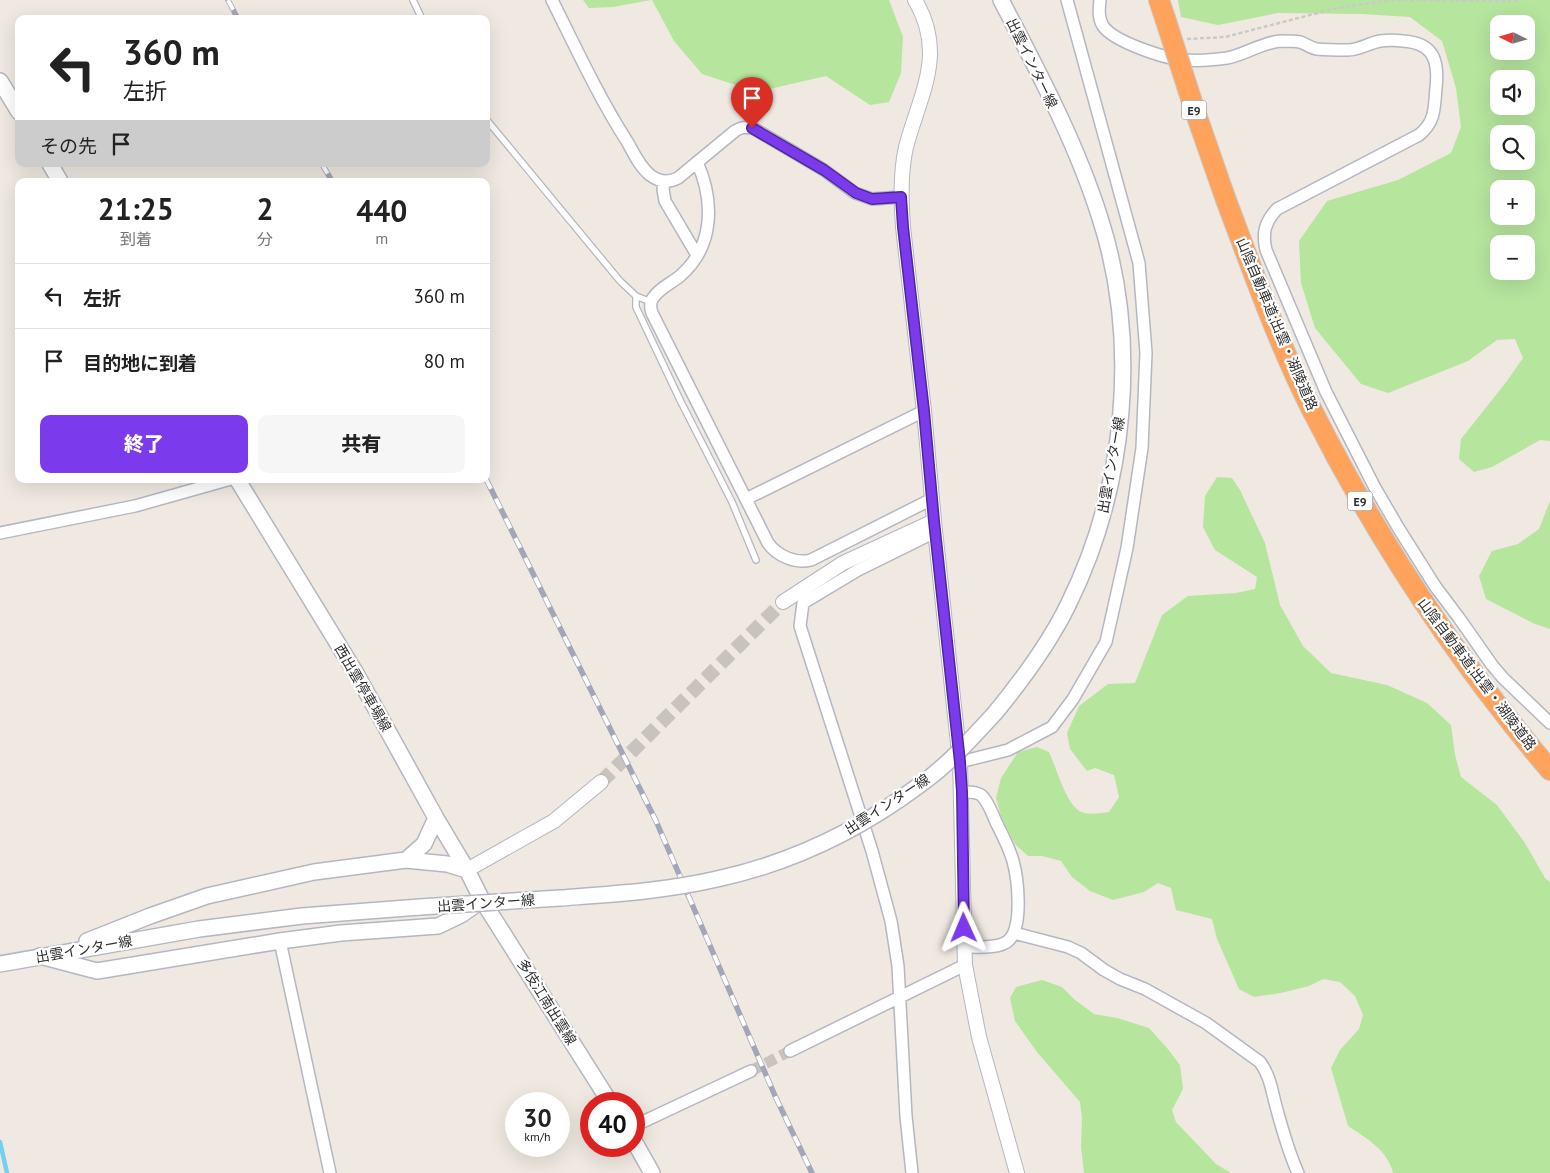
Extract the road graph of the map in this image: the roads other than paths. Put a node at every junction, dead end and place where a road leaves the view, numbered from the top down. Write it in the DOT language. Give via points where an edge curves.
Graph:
graph roads {
  1 [pos="413,0"];
  2 [pos="552,0"];
  3 [pos="915,0"];
  4 [pos="1001,0"];
  5 [pos="1067,0"];
  6 [pos="1100,0"];
  7 [pos="1162,9"];
  8 [pos="420,15"];
  9 [pos="0,81"];
  10 [pos="15,105"];
  11 [pos="490,124"];
  12 [pos="697,162"];
  13 [pos="52,167"];
  14 [pos="58,178"];
  15 [pos="664,182"];
  16 [pos="901,197"];
  17 [pos="697,255"];
  18 [pos="636,296"];
  19 [pos="651,302"];
  20 [pos="924,411"];
  21 [pos="217,483"];
  22 [pos="239,483"];
  23 [pos="746,499"];
  24 [pos="932,499"];
  25 [pos="934,527"];
  26 [pos="0,533"];
  27 [pos="756,560"];
  28 [pos="783,602"];
  29 [pos="1550,722"];
  30 [pos="960,762"];
  31 [pos="1550,770"];
  32 [pos="601,782"];
  33 [pos="962,792"];
  34 [pos="436,818"];
  35 [pos="406,860"];
  36 [pos="467,870"];
  37 [pos="482,900"];
  38 [pos="1014,934"];
  39 [pos="280,941"];
  40 [pos="964,947"];
  41 [pos="60,952"];
  42 [pos="40,956"];
  43 [pos="0,964"];
  44 [pos="965,965"];
  45 [pos="900,997"];
  46 [pos="790,1051"];
  47 [pos="751,1071"];
  48 [pos="603,1092"];
  49 [pos="645,1121"];
  50 [pos="643,1157"];
  51 [pos="330,1173"];
  52 [pos="652,1173"];
  53 [pos="912,1173"];
  54 [pos="1017,1173"];
  55 [pos="1298,1173"];
  1 -- 8 [label="lane"];
  2 -- 15 [label="street" via="614,122 649,174"];
  3 -- 16 [label="street" via="925,21 930,65 907,146"];
  4 -- 41 [label="main road, 出雲インター線, bridge" via="1074,149 1100,219 1116,286 1123,376 1119,432 1103,515 1068,606 1034,663 995,713 948,761 888,807 832,839 772,863 719,879 624,894 302,916"];
  5 -- 30 [label="street" via="1139,263 1146,353 1142,448 1127,548 1106,642 1052,727 1008,750"];
  6 -- 29 [label="street" via="1099,16 1110,34 1174,59 1229,58 1279,41 1299,42 1316,49 1349,50 1379,41 1417,42 1433,55 1438,73 1433,116 1425,130 1277,209 1266,223 1264,240 1326,392 1399,529 1434,586 1492,665"];
  7 -- 31 [label="highway, 山陰自動車道;出雲・湖陵道路 / E9, bridge" via="1226,200 1273,322 1312,409 1401,569 1454,647"];
  9 -- 10 [label="main road"];
  11 -- 18 [label="lane" via="620,281"];
  12 -- 15 [label="street" via="678,178"];
  12 -- 16 [label="street" via="741,127 752,128 860,195 872,199"];
  12 -- 17 [label="street" via="710,210"];
  13 -- 14 [label="main road"];
  15 -- 17 [label="street" via="664,201"];
  16 -- 20 [label="street"];
  17 -- 19 [label="street" via="681,275 656,293"];
  18 -- 19 [label="lane"];
  18 -- 27 [label="lane" via="636,307 732,502"];
  19 -- 23 [label="street" via="652,313"];
  20 -- 23 [label="street"];
  20 -- 24 [label="street"];
  21 -- 26 [label="street" via="135,506"];
  22 -- 34 [label="main road, 西出雲停車場線" via="357,675"];
  23 -- 24 [label="street" via="772,549 794,561 806,562"];
  24 -- 25 [label="street"];
  25 -- 28 [label="street" via="843,563"];
  25 -- 30 [label="street"];
  25 -- 45 [label="street" via="803,603 800,626 875,859 891,921"];
  30 -- 33 [label="street"];
  32 -- 36 [label="street" via="554,821"];
  33 -- 38 [label="street" via="974,792 986,800 1014,862 1018,893"];
  33 -- 40 [label="street"];
  34 -- 35 [label="main road" via="424,844"];
  34 -- 36 [label="main road, 西出雲停車場線"];
  35 -- 36 [label="main road" via="447,864"];
  35 -- 41 [label="main road" via="314,872 206,896"];
  36 -- 37 [label="main road, 西出雲停車場線"];
  37 -- 39 [label="main road" via="438,926"];
  37 -- 48 [label="main road, 多伎江南出雲線"];
  38 -- 40 [label="street" via="998,946"];
  38 -- 55 [label="street" via="1081,953 1104,970 1206,1024 1260,1062 1271,1081 1285,1140"];
  39 -- 42 [label="main road" via="96,971"];
  39 -- 51 [label="street"];
  40 -- 44 [label="street"];
  41 -- 42 [label="main road, 出雲インター線"];
  42 -- 43 [label="main road, 出雲インター線"];
  44 -- 45 [label="street"];
  44 -- 54 [label="street" via="978,1037"];
  45 -- 46 [label="street"];
  45 -- 53 [label="street"];
  47 -- 49 [label="street"];
  50 -- 52 [label="main road"];
}
